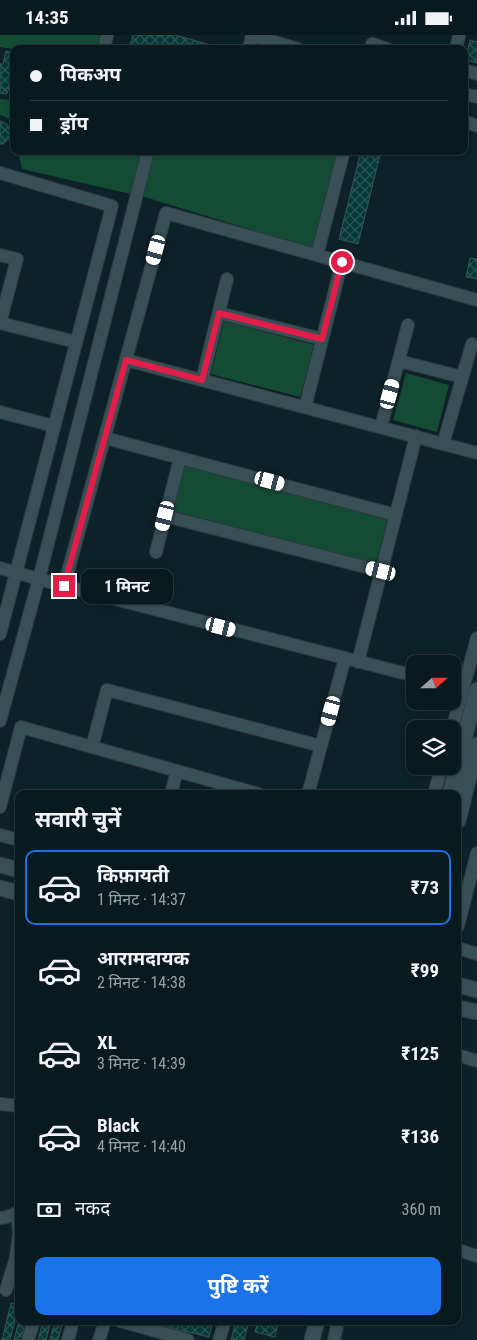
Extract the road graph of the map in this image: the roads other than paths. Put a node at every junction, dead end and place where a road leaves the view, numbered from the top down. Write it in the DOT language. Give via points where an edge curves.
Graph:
graph roads {
  1 [pos="249,45"];
  2 [pos="285,45"];
  3 [pos="147,155"];
  4 [pos="343,155"];
  5 [pos="0,173"];
  6 [pos="0,255"];
  7 [pos="317,255"];
  8 [pos="342,262"];
  9 [pos="227,279"];
  10 [pos="477,300"];
  11 [pos="219,313"];
  12 [pos="0,323"];
  13 [pos="408,325"];
  14 [pos="322,339"];
  15 [pos="76,342"];
  16 [pos="472,344"];
  17 [pos="126,360"];
  18 [pos="399,361"];
  19 [pos="462,377"];
  20 [pos="202,380"];
  21 [pos="305,407"];
  22 [pos="0,412"];
  23 [pos="54,426"];
  24 [pos="381,427"];
  25 [pos="416,436"];
  26 [pos="105,438"];
  27 [pos="443,443"];
  28 [pos="477,453"];
  29 [pos="180,458"];
  30 [pos="396,515"];
  31 [pos="165,516"];
  32 [pos="156,552"];
  33 [pos="0,568"];
  34 [pos="381,571"];
  35 [pos="16,573"];
  36 [pos="39,579"];
  37 [pos="64,586"];
  38 [pos="0,634"];
  39 [pos="477,638"];
  40 [pos="352,660"];
  41 [pos="406,674"];
  42 [pos="464,688"];
  43 [pos="455,720"];
  44 [pos="0,721"];
  45 [pos="477,745"];
  46 [pos="321,746"];
  47 [pos="92,747"];
  48 [pos="177,771"];
  49 [pos="439,775"];
  50 [pos="473,780"];
  51 [pos="172,790"];
  52 [pos="245,790"];
  53 [pos="309,790"];
  54 [pos="435,790"];
  55 [pos="451,790"];
  56 [pos="0,807"];
  57 [pos="461,813"];
  58 [pos="0,835"];
  59 [pos="15,839"];
  60 [pos="477,853"];
  61 [pos="0,865"];
  62 [pos="15,869"];
  63 [pos="0,888"];
  64 [pos="15,892"];
  65 [pos="461,914"];
  66 [pos="461,949"];
  67 [pos="477,954"];
  68 [pos="461,986"];
  69 [pos="477,989"];
  70 [pos="461,1009"];
  71 [pos="477,1012"];
  72 [pos="461,1056"];
  73 [pos="477,1061"];
  74 [pos="0,1104"];
  75 [pos="15,1106"];
  76 [pos="15,1214"];
  77 [pos="0,1218"];
  78 [pos="461,1251"];
  79 [pos="477,1256"];
  80 [pos="15,1261"];
  81 [pos="8,1290"];
  82 [pos="33,1325"];
  83 [pos="71,1325"];
  84 [pos="104,1325"];
  85 [pos="144,1325"];
  86 [pos="224,1325"];
  87 [pos="316,1325"];
  88 [pos="337,1325"];
  89 [pos="28,1340"];
  90 [pos="68,1340"];
  91 [pos="99,1340"];
  92 [pos="188,1340"];
  93 [pos="220,1340"];
  94 [pos="312,1340"];
  95 [pos="334,1340"];
  1 -- 2 [label="street" via="252,35"];
  3 -- 36 [label="street"];
  4 -- 7 [label="street"];
  5 -- 15 [label="street" via="112,206"];
  6 -- 12 [label="street" via="17,259"];
  7 -- 8 [label="street"];
  7 -- 17 [label="street" via="166,213"];
  8 -- 10 [label="street"];
  8 -- 14 [label="street"];
  9 -- 11 [label="street"];
  11 -- 14 [label="street"];
  11 -- 20 [label="street"];
  12 -- 15 [label="street"];
  13 -- 18 [label="street"];
  14 -- 21 [label="street"];
  15 -- 23 [label="street"];
  16 -- 19 [label="street"];
  17 -- 20 [label="street"];
  17 -- 26 [label="street"];
  18 -- 19 [label="street"];
  18 -- 24 [label="street"];
  19 -- 27 [label="street"];
  20 -- 21 [label="street"];
  21 -- 24 [label="street"];
  22 -- 23 [label="street"];
  23 -- 35 [label="street"];
  24 -- 25 [label="street"];
  25 -- 27 [label="street"];
  25 -- 30 [label="street"];
  26 -- 29 [label="street"];
  26 -- 37 [label="street"];
  27 -- 28 [label="street"];
  29 -- 30 [label="street"];
  29 -- 31 [label="street"];
  30 -- 34 [label="street"];
  31 -- 32 [label="street"];
  31 -- 34 [label="street"];
  33 -- 35 [label="street"];
  34 -- 40 [label="street"];
  35 -- 36 [label="street"];
  35 -- 38 [label="street"];
  36 -- 37 [label="street"];
  36 -- 44 [label="street"];
  37 -- 40 [label="street"];
  39 -- 42 [label="street"];
  40 -- 41 [label="street"];
  40 -- 46 [label="street"];
  42 -- 43 [label="street"];
  42 -- 55 [label="street"];
  45 -- 50 [label="street"];
  46 -- 47 [label="street" via="107,690"];
  46 -- 53 [label="street"];
  47 -- 48 [label="street"];
  47 -- 56 [label="street" via="21,727"];
  48 -- 51 [label="street"];
  48 -- 52 [label="street"];
  49 -- 54 [label="street"];
  50 -- 57 [label="street"];
  58 -- 59 [label="street"];
  60 -- 65 [label="street"];
  61 -- 62 [label="street"];
  63 -- 64 [label="street"];
  66 -- 67 [label="street"];
  68 -- 69 [label="street"];
  70 -- 71 [label="street"];
  72 -- 73 [label="street"];
  74 -- 75 [label="street"];
  76 -- 77 [label="street"];
  78 -- 79 [label="street"];
  80 -- 81 [label="street"];
  82 -- 89 [label="street"];
  83 -- 90 [label="street"];
  84 -- 91 [label="street"];
  85 -- 92 [label="street"];
  86 -- 93 [label="street"];
  87 -- 94 [label="street"];
  88 -- 95 [label="street"];
}
